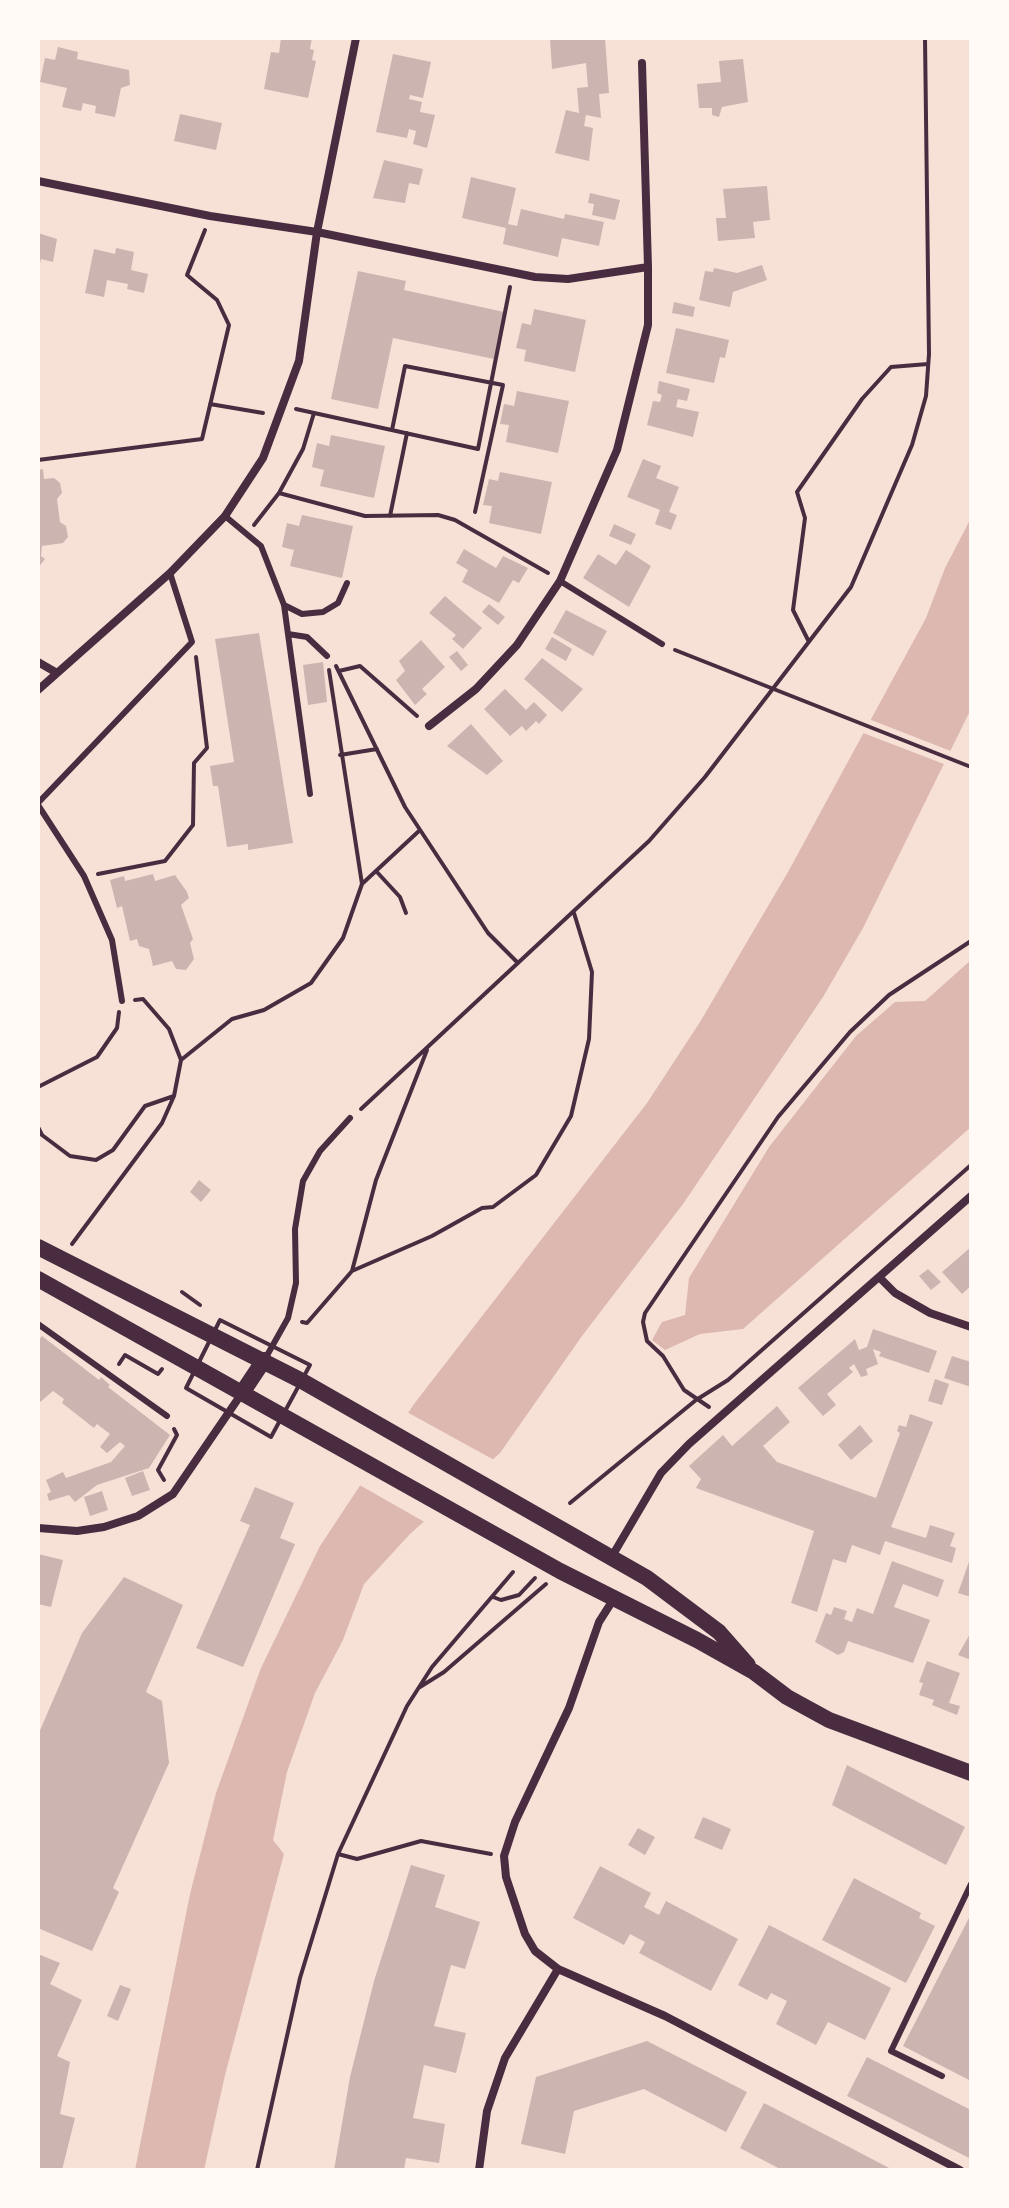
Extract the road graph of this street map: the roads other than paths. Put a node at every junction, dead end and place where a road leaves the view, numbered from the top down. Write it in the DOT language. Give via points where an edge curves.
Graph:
graph roads {
  1 [pos="356,38"];
  2 [pos="642,63"];
  3 [pos="38,181"];
  4 [pos="317,232"];
  5 [pos="648,267"];
  6 [pos="225,516"];
  7 [pos="170,573"];
  8 [pos="560,581"];
  9 [pos="347,583"];
  10 [pos="284,605"];
  11 [pos="288,634"];
  12 [pos="662,644"];
  13 [pos="327,656"];
  14 [pos="38,662"];
  15 [pos="57,673"];
  16 [pos="38,690"];
  17 [pos="429,726"];
  18 [pos="310,794"];
  19 [pos="38,804"];
  20 [pos="122,1001"];
  21 [pos="350,1118"];
  22 [pos="971,1196"];
  23 [pos="38,1247"];
  24 [pos="879,1277"];
  25 [pos="38,1279"];
  26 [pos="38,1324"];
  27 [pos="971,1327"];
  28 [pos="264,1360"];
  29 [pos="242,1393"];
  30 [pos="167,1416"];
  31 [pos="38,1528"];
  32 [pos="611,1558"];
  33 [pos="613,1600"];
  34 [pos="754,1672"];
  35 [pos="971,1773"];
  36 [pos="971,1884"];
  37 [pos="558,1969"];
  38 [pos="942,2076"];
  39 [pos="479,2170"];
  40 [pos="960,2170"];
  1 -- 4 [label="street"];
  2 -- 5 [label="street"];
  3 -- 4 [label="street"];
  4 -- 5 [label="street" via="512,273 568,279"];
  4 -- 6 [label="street" via="299,361 285,406 263,458"];
  5 -- 8 [label="street" via="648,325 617,450"];
  6 -- 7 [label="street"];
  6 -- 10 [label="lane" via="261,546"];
  7 -- 15 [label="street"];
  7 -- 19 [label="lane" via="192,642"];
  8 -- 12 [label="lane"];
  8 -- 17 [label="street" via="517,645 476,689"];
  9 -- 10 [label="lane" via="338,603 323,612 302,614"];
  10 -- 11 [label="lane"];
  11 -- 13 [label="lane" via="307,637"];
  11 -- 18 [label="lane"];
  14 -- 15 [label="street"];
  15 -- 16 [label="street"];
  19 -- 20 [label="lane" via="84,876 112,940"];
  21 -- 28 [label="lane" via="320,1151 303,1181 295,1229 296,1283 288,1318"];
  22 -- 24 [label="street"];
  23 -- 28 [label="main road"];
  24 -- 27 [label="street" via="930,1313"];
  24 -- 32 [label="street" via="661,1473"];
  25 -- 29 [label="main road"];
  26 -- 30 [label="lane"];
  28 -- 29 [label="main road"];
  28 -- 32 [label="main road"];
  29 -- 31 [label="street" via="173,1494 138,1516 104,1527"];
  29 -- 33 [label="main road"];
  32 -- 34 [label="main road" via="688,1605"];
  33 -- 34 [label="main road"];
  33 -- 37 [label="street" via="599,1622 569,1708 504,1856 525,1934 535,1951"];
  34 -- 35 [label="main road" via="829,1720"];
  36 -- 38 [label="lane" via="891,2051"];
  37 -- 39 [label="street" via="505,2058 487,2111"];
  37 -- 40 [label="street" via="665,2016"];
}
